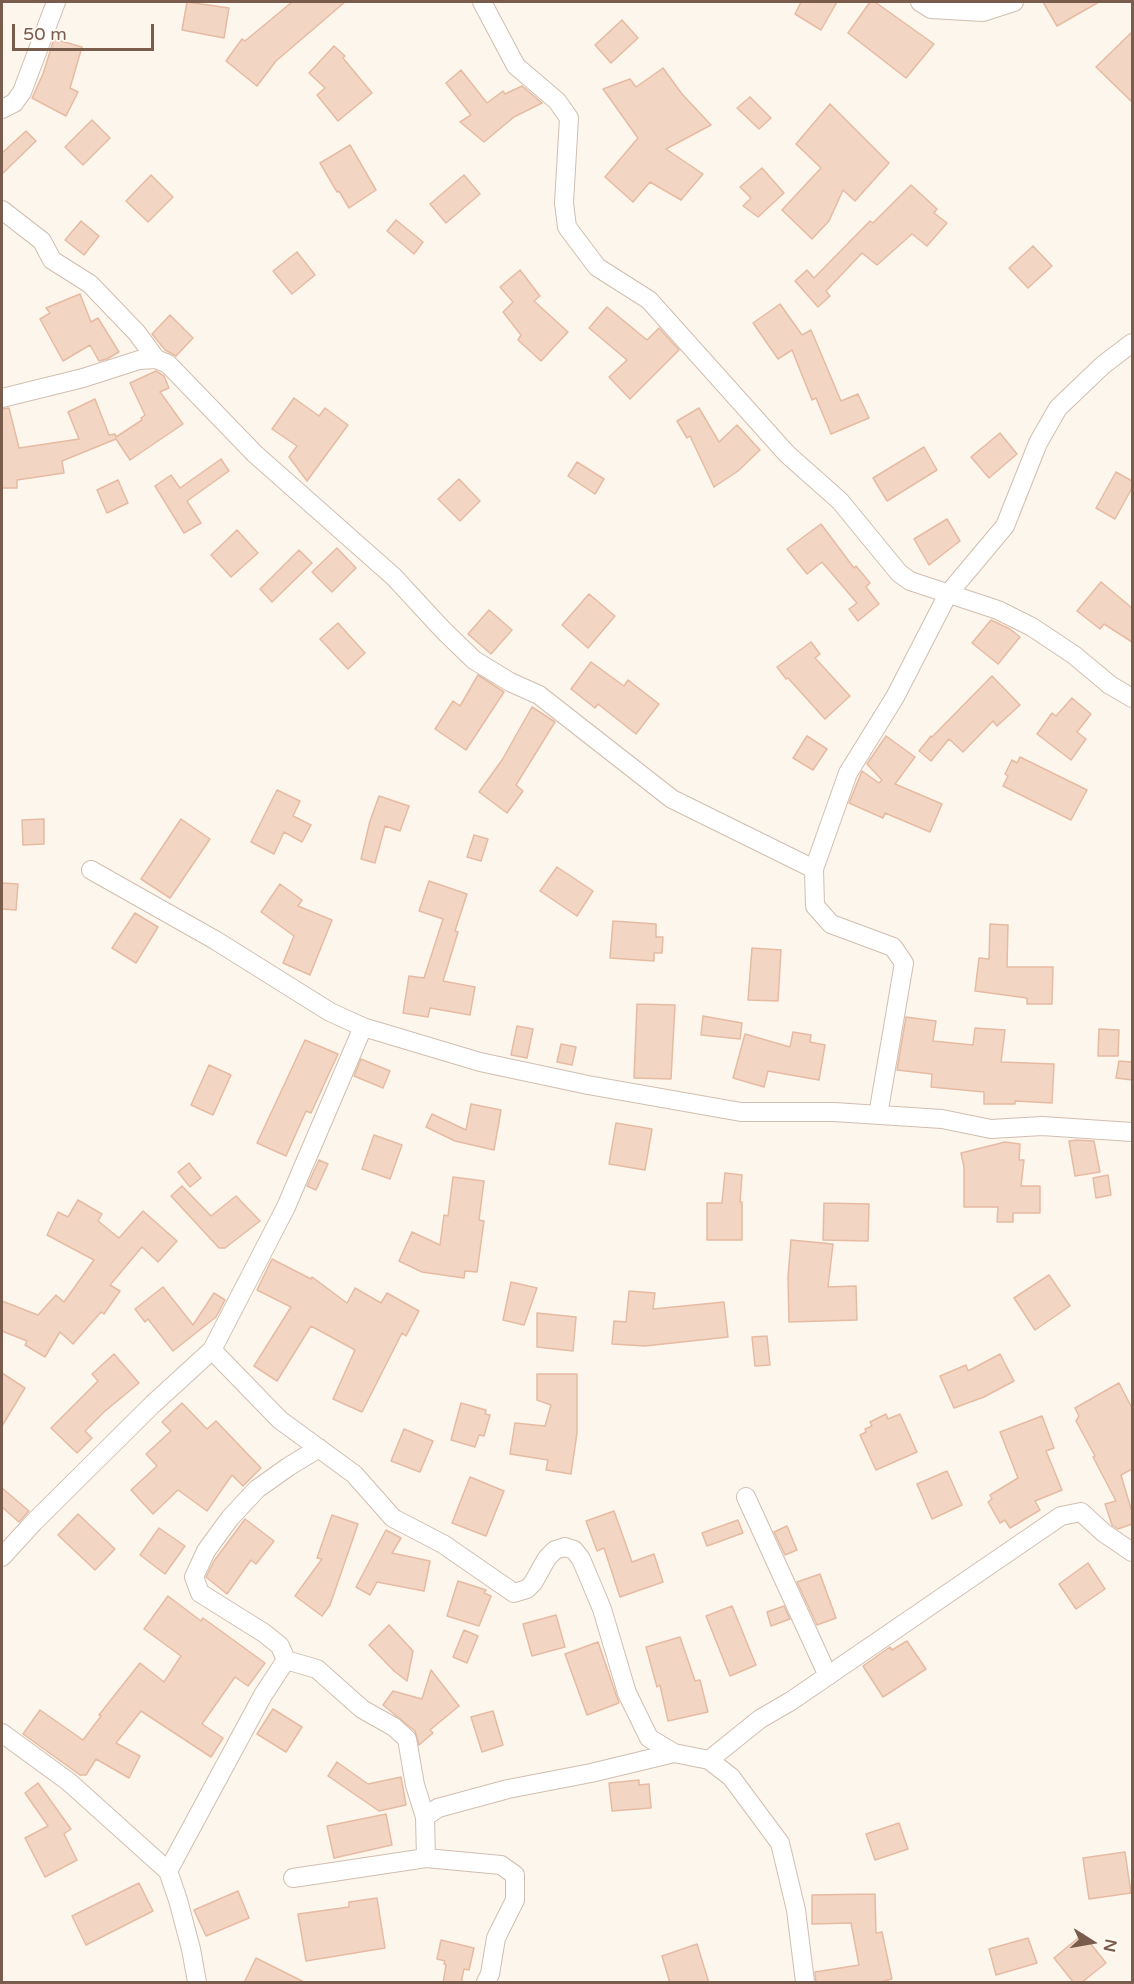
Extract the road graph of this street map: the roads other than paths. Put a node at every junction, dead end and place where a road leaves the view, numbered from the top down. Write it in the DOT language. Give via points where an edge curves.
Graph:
graph roads {
  1 [pos="56,2"];
  2 [pos="482,2"];
  3 [pos="920,2"];
  4 [pos="1014,2"];
  5 [pos="2,109"];
  6 [pos="2,210"];
  7 [pos="1132,344"];
  8 [pos="156,358"];
  9 [pos="2,398"];
  10 [pos="948,594"];
  11 [pos="1132,698"];
  12 [pos="814,869"];
  13 [pos="92,870"];
  14 [pos="363,1027"];
  15 [pos="878,1115"];
  16 [pos="1132,1132"];
  17 [pos="213,1350"];
  18 [pos="319,1448"];
  19 [pos="746,1497"];
  20 [pos="1132,1552"];
  21 [pos="2,1557"];
  22 [pos="286,1660"];
  23 [pos="828,1676"];
  24 [pos="2,1733"];
  25 [pos="674,1753"];
  26 [pos="709,1760"];
  27 [pos="425,1817"];
  28 [pos="426,1858"];
  29 [pos="168,1871"];
  30 [pos="294,1878"];
  31 [pos="197,1983"];
  32 [pos="486,1983"];
  33 [pos="805,1983"];
  1 -- 5 [label="street" via="22,92 14,103"];
  2 -- 10 [label="street" via="516,66 557,101 569,118 564,202 567,226 597,267 649,300 787,454 840,501 899,573 910,581"];
  3 -- 4 [label="street" via="931,9 982,12"];
  6 -- 8 [label="street" via="42,241 52,260 90,284"];
  7 -- 10 [label="street" via="1103,365 1058,408 1038,443 1005,526"];
  8 -- 9 [label="street"];
  8 -- 12 [label="street" via="168,364 255,454 394,578 474,660 539,695 672,799"];
  10 -- 11 [label="street" via="998,610 1032,627"];
  10 -- 12 [label="street" via="895,697 848,773"];
  12 -- 15 [label="street" via="815,906 831,924 893,947 904,963"];
  13 -- 14 [label="street" via="330,1012"];
  14 -- 15 [label="street" via="480,1062 741,1112"];
  14 -- 17 [label="street" via="285,1207"];
  15 -- 16 [label="street" via="942,1119 991,1129 1042,1126"];
  17 -- 18 [label="street" via="280,1420"];
  17 -- 21 [label="street" via="153,1404"];
  18 -- 22 [label="street" via="250,1497 206,1551 194,1577 200,1593 264,1633 280,1646"];
  18 -- 25 [label="street" via="354,1474 393,1518 443,1544 514,1593 533,1583 555,1550 574,1550 602,1609 627,1693 649,1738"];
  19 -- 23 [label="street"];
  20 -- 23 [label="street" via="1081,1512 1061,1516"];
  22 -- 27 [label="street" via="317,1670 362,1709 394,1727 406,1739"];
  22 -- 29 [label="street"];
  23 -- 26 [label="street" via="759,1719"];
  24 -- 29 [label="street" via="69,1782"];
  25 -- 26 [label="street"];
  25 -- 27 [label="street" via="508,1789 438,1808"];
  26 -- 33 [label="street" via="730,1777 780,1843 796,1910"];
  27 -- 28 [label="street"];
  28 -- 30 [label="street"];
  28 -- 32 [label="street" via="501,1865 515,1875 515,1900 495,1938"];
  29 -- 31 [label="street"];
}
